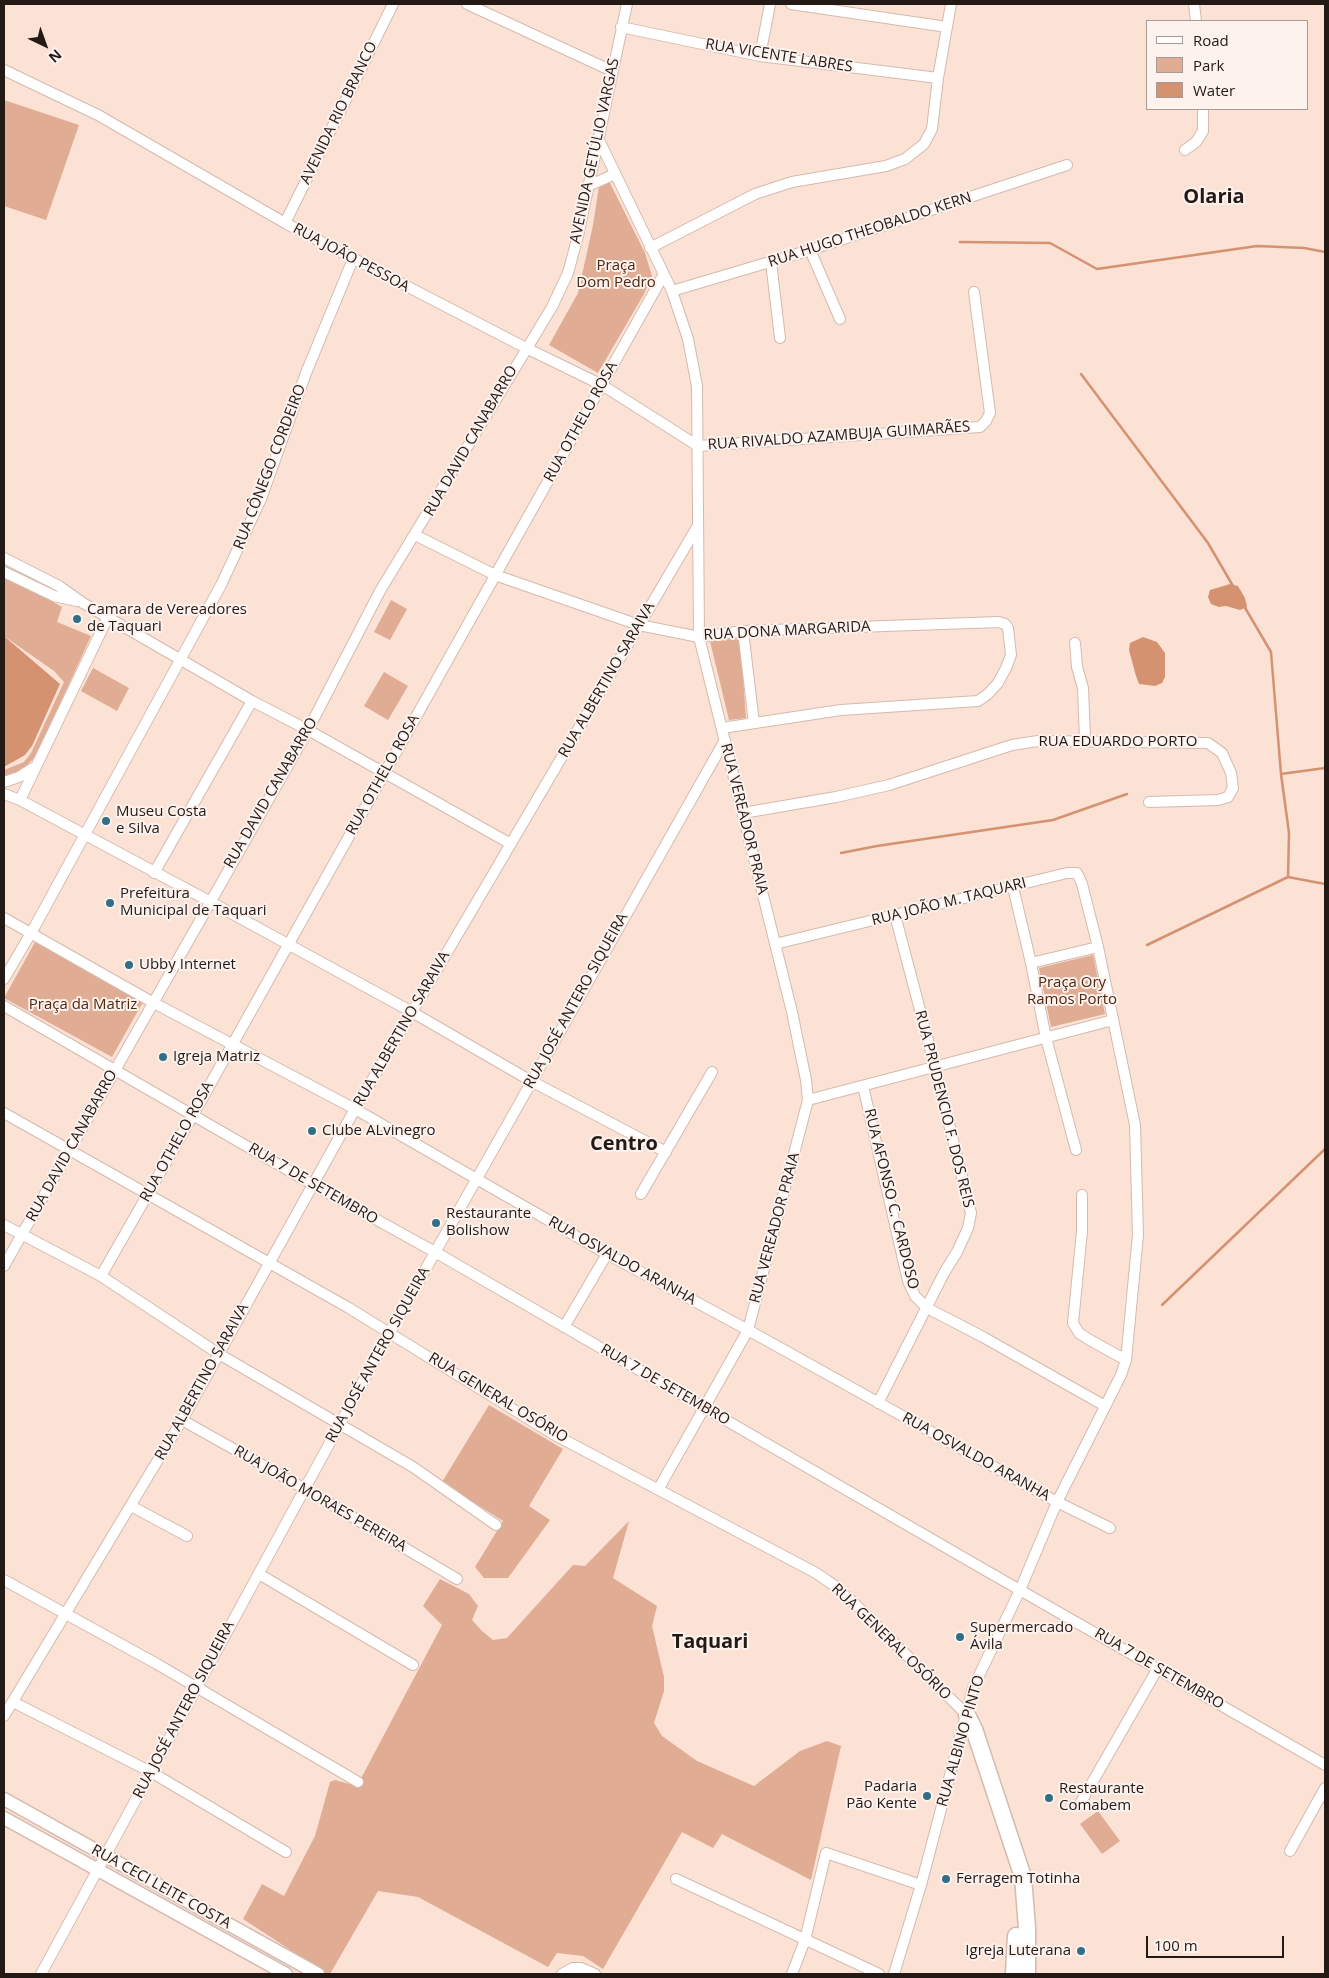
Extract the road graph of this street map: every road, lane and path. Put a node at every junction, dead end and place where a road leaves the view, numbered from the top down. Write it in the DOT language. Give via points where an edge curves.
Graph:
graph roads {
  1 [pos="393,4"];
  2 [pos="467,4"];
  3 [pos="627,4"];
  4 [pos="770,4"];
  5 [pos="790,4"];
  6 [pos="951,4"];
  7 [pos="1194,4"];
  8 [pos="1196,20"];
  9 [pos="621,27"];
  10 [pos="947,27"];
  11 [pos="760,56"];
  12 [pos="4,70"];
  13 [pos="612,71"];
  14 [pos="938,78"];
  15 [pos="1203,110"];
  16 [pos="598,138"];
  17 [pos="1185,150"];
  18 [pos="1067,165"];
  19 [pos="615,174"];
  20 [pos="588,186"];
  21 [pos="285,223"];
  22 [pos="650,248"];
  23 [pos="810,250"];
  24 [pos="353,259"];
  25 [pos="771,262"];
  26 [pos="664,274"];
  27 [pos="672,291"];
  28 [pos="974,292"];
  29 [pos="840,319"];
  30 [pos="780,338"];
  31 [pos="526,348"];
  32 [pos="602,386"];
  33 [pos="698,446"];
  34 [pos="697,526"];
  35 [pos="415,535"];
  36 [pos="5,561"];
  37 [pos="4,572"];
  38 [pos="495,576"];
  39 [pos="83,602"];
  40 [pos="108,617"];
  41 [pos="639,625"];
  42 [pos="743,631"];
  43 [pos="699,637"];
  44 [pos="1076,643"];
  45 [pos="181,660"];
  46 [pos="252,701"];
  47 [pos="754,723"];
  48 [pos="722,728"];
  49 [pos="308,730"];
  50 [pos="725,740"];
  51 [pos="1085,740"];
  52 [pos="34,768"];
  53 [pos="384,773"];
  54 [pos="4,782"];
  55 [pos="4,794"];
  56 [pos="20,800"];
  57 [pos="1149,802"];
  58 [pos="743,813"];
  59 [pos="84,834"];
  60 [pos="510,844"];
  61 [pos="154,873"];
  62 [pos="1013,887"];
  63 [pos="209,901"];
  64 [pos="895,915"];
  65 [pos="1089,917"];
  66 [pos="4,918"];
  67 [pos="31,933"];
  68 [pos="288,944"];
  69 [pos="775,944"];
  70 [pos="1098,947"];
  71 [pos="1031,963"];
  72 [pos="4,979"];
  73 [pos="152,1002"];
  74 [pos="4,1006"];
  75 [pos="412,1012"];
  76 [pos="1113,1020"];
  77 [pos="1046,1038"];
  78 [pos="233,1043"];
  79 [pos="935,1067"];
  80 [pos="115,1069"];
  81 [pos="712,1072"];
  82 [pos="531,1082"];
  83 [pos="863,1086"];
  84 [pos="808,1100"];
  85 [pos="355,1109"];
  86 [pos="4,1112"];
  87 [pos="193,1115"];
  88 [pos="70,1149"];
  89 [pos="1076,1150"];
  90 [pos="666,1152"];
  91 [pos="476,1179"];
  92 [pos="312,1184"];
  93 [pos="149,1193"];
  94 [pos="641,1194"];
  95 [pos="1082,1195"];
  96 [pos="4,1225"];
  97 [pos="21,1235"];
  98 [pos="435,1252"];
  99 [pos="607,1254"];
  100 [pos="269,1262"];
  101 [pos="4,1266"];
  102 [pos="101,1276"];
  103 [pos="927,1308"];
  104 [pos="564,1327"];
  105 [pos="748,1330"];
  106 [pos="390,1332"];
  107 [pos="219,1354"];
  108 [pos="1126,1360"];
  109 [pos="878,1403"];
  110 [pos="1105,1406"];
  111 [pos="704,1408"];
  112 [pos="182,1420"];
  113 [pos="340,1424"];
  114 [pos="659,1488"];
  115 [pos="304,1489"];
  116 [pos="1057,1502"];
  117 [pos="131,1506"];
  118 [pos="496,1525"];
  119 [pos="1110,1528"];
  120 [pos="187,1536"];
  121 [pos="258,1574"];
  122 [pos="457,1579"];
  123 [pos="4,1580"];
  124 [pos="1020,1590"];
  125 [pos="64,1614"];
  126 [pos="412,1665"];
  127 [pos="1158,1668"];
  128 [pos="197,1687"];
  129 [pos="12,1702"];
  130 [pos="967,1715"];
  131 [pos="4,1716"];
  132 [pos="1325,1765"];
  133 [pos="151,1772"];
  134 [pos="358,1782"];
  135 [pos="1325,1788"];
  136 [pos="4,1799"];
  137 [pos="1081,1802"];
  138 [pos="4,1818"];
  139 [pos="1014,1848"];
  140 [pos="1290,1851"];
  141 [pos="286,1852"];
  142 [pos="106,1856"];
  143 [pos="98,1870"];
  144 [pos="676,1879"];
  145 [pos="921,1886"];
  146 [pos="184,1900"];
  147 [pos="176,1913"];
  148 [pos="805,1940"];
  149 [pos="41,1974"];
  150 [pos="286,1974"];
  151 [pos="318,1974"];
  152 [pos="562,1974"];
  153 [pos="595,1974"];
  154 [pos="792,1974"];
  155 [pos="878,1974"];
  156 [pos="894,1974"];
  157 [pos="1014,1974"];
  158 [pos="1027,1974"];
  1 -- 21 [label="street, AVENIDA RIO BRANCO"];
  2 -- 13 [label="street"];
  3 -- 9 [label="street, AVENIDA GETÚLIO VARGAS"];
  4 -- 11 [label="street"];
  5 -- 10 [label="street"];
  6 -- 10 [label="street"];
  7 -- 8 [label="street"];
  9 -- 11 [label="street, RUA VICENTE LABRES"];
  9 -- 13 [label="street, AVENIDA GETÚLIO VARGAS"];
  10 -- 14 [label="street"];
  11 -- 14 [label="street, RUA VICENTE LABRES"];
  12 -- 21 [label="street, RUA JOÃO PESSOA" via="98,115"];
  13 -- 16 [label="street, AVENIDA GETÚLIO VARGAS"];
  14 -- 22 [label="street" via="932,130 924,144 905,159 886,166 792,182 754,194"];
  15 -- 17 [label="street" via="1203,131"];
  16 -- 19 [label="street, RUA VEREADOR PRAIA"];
  16 -- 20 [label="street, AVENIDA GETÚLIO VARGAS"];
  18 -- 23 [label="street, RUA HUGO THEOBALDO KERN"];
  19 -- 20 [label="street"];
  19 -- 22 [label="street, RUA VEREADOR PRAIA"];
  20 -- 31 [label="street, AVENIDA GETÚLIO VARGAS" via="568,273 552,307"];
  21 -- 24 [label="street, RUA JOÃO PESSOA"];
  22 -- 26 [label="street, RUA VEREADOR PRAIA"];
  23 -- 25 [label="street, RUA HUGO THEOBALDO KERN"];
  23 -- 29 [label="street"];
  24 -- 31 [label="street, RUA JOÃO PESSOA"];
  24 -- 45 [label="street, RUA CÔNEGO CORDEIRO" via="306,373 261,499"];
  25 -- 27 [label="street, RUA HUGO THEOBALDO KERN"];
  25 -- 30 [label="street"];
  26 -- 27 [label="street, RUA VEREADOR PRAIA"];
  26 -- 32 [label="street, RUA OTHELO ROSA"];
  27 -- 33 [label="street, RUA VEREADOR PRAIA" via="688,339 697,386"];
  28 -- 33 [label="street, RUA RIVALDO AZAMBUJA GUIMARÃES" via="990,413 980,426"];
  31 -- 32 [label="street, RUA JOÃO PESSOA"];
  31 -- 35 [label="street, RUA DAVID CANABARRO"];
  32 -- 33 [label="street, RUA JOÃO PESSOA"];
  32 -- 38 [label="street, RUA OTHELO ROSA"];
  33 -- 34 [label="street, RUA VEREADOR PRAIA"];
  34 -- 41 [label="street, RUA ALBERTINO SARAIVA"];
  34 -- 43 [label="street, RUA VEREADOR PRAIA"];
  35 -- 38 [label="street, RUA DONA MARGARIDA"];
  35 -- 49 [label="street, RUA DAVID CANABARRO" via="380,591"];
  36 -- 39 [label="street" via="58,586"];
  37 -- 39 [label="street" via="54,596"];
  38 -- 41 [label="street, RUA DONA MARGARIDA"];
  38 -- 53 [label="street, RUA OTHELO ROSA"];
  39 -- 40 [label="street"];
  40 -- 45 [label="street"];
  40 -- 52 [label="street"];
  41 -- 43 [label="street, RUA DONA MARGARIDA"];
  41 -- 60 [label="street, RUA ALBERTINO SARAIVA"];
  42 -- 43 [label="street, RUA DONA MARGARIDA"];
  42 -- 47 [label="street"];
  42 -- 47 [label="street, RUA DONA MARGARIDA" via="999,622 1005,624 1010,634 1011,654 1006,668 998,683 978,701 841,710"];
  43 -- 48 [label="street, RUA VEREADOR PRAIA"];
  44 -- 51 [label="street" via="1077,667 1083,688"];
  45 -- 46 [label="street"];
  45 -- 59 [label="street, RUA CÔNEGO CORDEIRO"];
  46 -- 49 [label="street"];
  46 -- 61 [label="street"];
  47 -- 48 [label="street"];
  48 -- 50 [label="street, RUA VEREADOR PRAIA"];
  49 -- 53 [label="street"];
  49 -- 63 [label="street, RUA DAVID CANABARRO"];
  50 -- 58 [label="street, RUA VEREADOR PRAIA"];
  50 -- 82 [label="street, RUA JOSÉ ANTERO SIQUEIRA"];
  51 -- 57 [label="street, RUA EDUARDO PORTO" via="1208,743 1222,753 1231,773 1233,788 1228,797"];
  51 -- 58 [label="street, RUA EDUARDO PORTO" via="1012,744 889,785"];
  52 -- 54 [label="street"];
  52 -- 56 [label="street"];
  53 -- 60 [label="street"];
  53 -- 68 [label="street, RUA OTHELO ROSA"];
  55 -- 56 [label="street"];
  56 -- 59 [label="street"];
  58 -- 69 [label="street, RUA VEREADOR PRAIA"];
  59 -- 61 [label="street"];
  59 -- 67 [label="street, RUA CÔNEGO CORDEIRO"];
  60 -- 75 [label="street, RUA ALBERTINO SARAIVA"];
  61 -- 63 [label="street"];
  62 -- 64 [label="street, RUA JOÃO M. TAQUARI"];
  62 -- 65 [label="street, RUA JOÃO M. TAQUARI" via="1075,872 1082,884"];
  62 -- 71 [label="street"];
  63 -- 68 [label="street"];
  63 -- 73 [label="street, RUA DAVID CANABARRO"];
  64 -- 69 [label="street, RUA JOÃO M. TAQUARI"];
  64 -- 79 [label="street, RUA PRUDENCIO F. DOS REIS"];
  65 -- 70 [label="street, RUA ALBINO PINTO"];
  66 -- 67 [label="street, RUA OSVALDO ARANHA"];
  67 -- 72 [label="street, RUA CÔNEGO CORDEIRO"];
  67 -- 73 [label="street, RUA OSVALDO ARANHA"];
  68 -- 75 [label="street"];
  68 -- 78 [label="street, RUA OTHELO ROSA"];
  69 -- 84 [label="street, RUA VEREADOR PRAIA"];
  70 -- 71 [label="street"];
  70 -- 76 [label="street, RUA ALBINO PINTO"];
  71 -- 77 [label="street"];
  73 -- 78 [label="street, RUA OSVALDO ARANHA"];
  73 -- 80 [label="street, RUA DAVID CANABARRO"];
  74 -- 80 [label="street, RUA 7 DE SETEMBRO"];
  75 -- 82 [label="street"];
  75 -- 85 [label="street, RUA ALBERTINO SARAIVA"];
  76 -- 77 [label="street"];
  76 -- 108 [label="street, RUA ALBINO PINTO" via="1135,1125 1138,1235"];
  77 -- 79 [label="street"];
  77 -- 89 [label="street"];
  78 -- 85 [label="street, RUA OSVALDO ARANHA"];
  78 -- 87 [label="street, RUA OTHELO ROSA"];
  79 -- 83 [label="street"];
  79 -- 103 [label="street, RUA PRUDENCIO F. DOS REIS" via="971,1213 957,1252"];
  80 -- 87 [label="street, RUA 7 DE SETEMBRO"];
  80 -- 88 [label="street, RUA DAVID CANABARRO"];
  81 -- 90 [label="street"];
  82 -- 90 [label="street"];
  82 -- 91 [label="street, RUA JOSÉ ANTERO SIQUEIRA"];
  83 -- 84 [label="street"];
  83 -- 103 [label="street, RUA AFONSO C. CARDOSO" via="908,1281 915,1296"];
  84 -- 105 [label="street, RUA VEREADOR PRAIA"];
  85 -- 91 [label="street, RUA OSVALDO ARANHA"];
  85 -- 92 [label="street, RUA ALBERTINO SARAIVA"];
  86 -- 88 [label="street, RUA GENERAL OSÓRIO"];
  87 -- 92 [label="street, RUA 7 DE SETEMBRO"];
  87 -- 93 [label="street, RUA OTHELO ROSA"];
  88 -- 93 [label="street, RUA GENERAL OSÓRIO"];
  88 -- 97 [label="street, RUA DAVID CANABARRO"];
  90 -- 94 [label="street"];
  91 -- 98 [label="street, RUA JOSÉ ANTERO SIQUEIRA"];
  91 -- 99 [label="street, RUA OSVALDO ARANHA"];
  92 -- 98 [label="street, RUA 7 DE SETEMBRO"];
  92 -- 100 [label="street, RUA ALBERTINO SARAIVA"];
  93 -- 100 [label="street, RUA GENERAL OSÓRIO"];
  93 -- 102 [label="street, RUA OTHELO ROSA"];
  95 -- 108 [label="street" via="1082,1231 1073,1323 1088,1340"];
  96 -- 97 [label="street"];
  97 -- 101 [label="street, RUA DAVID CANABARRO"];
  97 -- 102 [label="street"];
  98 -- 104 [label="street, RUA 7 DE SETEMBRO"];
  98 -- 106 [label="street, RUA JOSÉ ANTERO SIQUEIRA"];
  99 -- 104 [label="street"];
  99 -- 105 [label="street, RUA OSVALDO ARANHA"];
  100 -- 106 [label="street, RUA GENERAL OSÓRIO"];
  100 -- 107 [label="street, RUA ALBERTINO SARAIVA"];
  102 -- 107 [label="street"];
  103 -- 109 [label="street, RUA PRUDENCIO F. DOS REIS"];
  103 -- 110 [label="street"];
  104 -- 111 [label="street, RUA 7 DE SETEMBRO"];
  105 -- 109 [label="street, RUA OSVALDO ARANHA"];
  105 -- 111 [label="street, RUA VEREADOR PRAIA"];
  106 -- 113 [label="street, RUA JOSÉ ANTERO SIQUEIRA"];
  106 -- 114 [label="street, RUA GENERAL OSÓRIO" via="553,1434"];
  107 -- 112 [label="street, RUA ALBERTINO SARAIVA"];
  107 -- 113 [label="street"];
  108 -- 110 [label="street, RUA ALBINO PINTO"];
  109 -- 116 [label="street, RUA OSVALDO ARANHA"];
  110 -- 116 [label="street, RUA ALBINO PINTO"];
  111 -- 114 [label="street, RUA VEREADOR PRAIA"];
  111 -- 124 [label="street, RUA 7 DE SETEMBRO"];
  112 -- 115 [label="street, RUA JOÃO MORAES PEREIRA"];
  112 -- 117 [label="street, RUA ALBERTINO SARAIVA"];
  113 -- 115 [label="street, RUA JOSÉ ANTERO SIQUEIRA"];
  113 -- 118 [label="street" via="413,1467"];
  114 -- 130 [label="street, RUA GENERAL OSÓRIO" via="816,1572 836,1586"];
  115 -- 121 [label="street, RUA JOSÉ ANTERO SIQUEIRA"];
  115 -- 122 [label="street, RUA JOÃO MORAES PEREIRA"];
  116 -- 119 [label="street, RUA OSVALDO ARANHA"];
  116 -- 124 [label="street, RUA ALBINO PINTO"];
  117 -- 120 [label="street"];
  117 -- 125 [label="street, RUA ALBERTINO SARAIVA"];
  121 -- 126 [label="street"];
  121 -- 128 [label="street, RUA JOSÉ ANTERO SIQUEIRA"];
  123 -- 125 [label="street"];
  124 -- 127 [label="street, RUA 7 DE SETEMBRO"];
  124 -- 130 [label="street, RUA ALBINO PINTO" via="973,1688"];
  125 -- 128 [label="street"];
  125 -- 129 [label="street, RUA ALBERTINO SARAIVA"];
  127 -- 132 [label="street, RUA 7 DE SETEMBRO"];
  127 -- 137 [label="street"];
  128 -- 133 [label="street, RUA JOSÉ ANTERO SIQUEIRA"];
  128 -- 134 [label="street"];
  129 -- 131 [label="street, RUA ALBERTINO SARAIVA"];
  129 -- 133 [label="street"];
  130 -- 139 [label="main road"];
  130 -- 145 [label="street, RUA ALBINO PINTO"];
  133 -- 141 [label="street"];
  133 -- 142 [label="street, RUA JOSÉ ANTERO SIQUEIRA"];
  135 -- 140 [label="street"];
  136 -- 142 [label="street, RUA CECI LEITE COSTA"];
  138 -- 143 [label="street, RUA CECI LEITE COSTA"];
  139 -- 157 [label="main road" via="1017,1946"];
  139 -- 158 [label="main road" via="1026,1903"];
  142 -- 143 [label="street, RUA JOSÉ ANTERO SIQUEIRA"];
  142 -- 146 [label="street, RUA CECI LEITE COSTA"];
  143 -- 147 [label="street, RUA CECI LEITE COSTA"];
  143 -- 149 [label="street, RUA JOSÉ ANTERO SIQUEIRA"];
  144 -- 148 [label="street"];
  145 -- 148 [label="street" via="826,1853"];
  145 -- 156 [label="street, RUA ALBINO PINTO"];
  146 -- 147 [label="street"];
  146 -- 151 [label="street, RUA CECI LEITE COSTA"];
  147 -- 150 [label="street, RUA CECI LEITE COSTA"];
  148 -- 154 [label="street"];
  148 -- 155 [label="street"];
  152 -- 153 [label="street" via="573,1968"];
}
